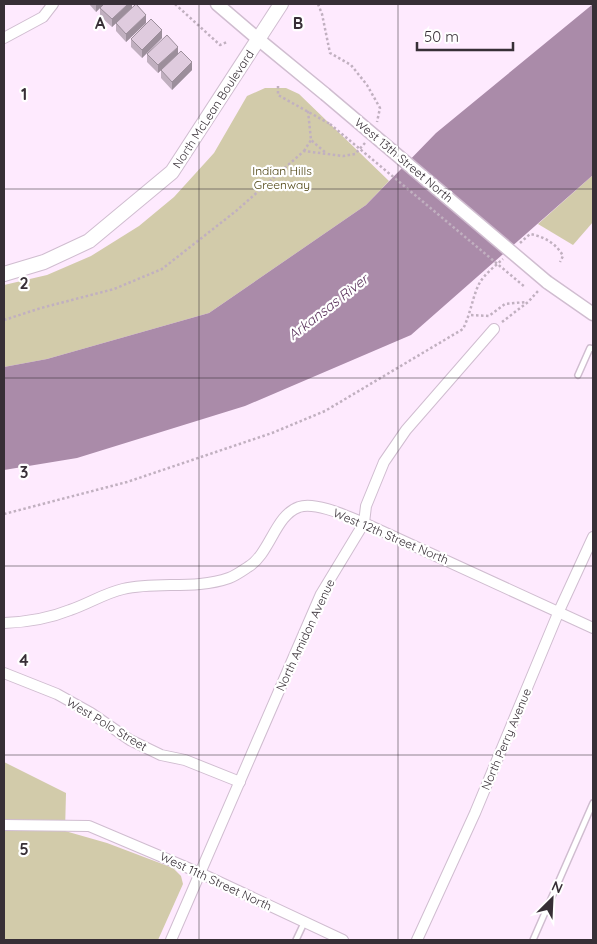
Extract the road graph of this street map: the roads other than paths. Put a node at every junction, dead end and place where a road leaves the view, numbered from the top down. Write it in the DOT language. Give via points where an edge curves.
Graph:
graph roads {
  1 [pos="52,4"];
  2 [pos="217,4"];
  3 [pos="281,4"];
  4 [pos="4,38"];
  5 [pos="258,39"];
  6 [pos="4,274"];
  7 [pos="593,314"];
  8 [pos="494,329"];
  9 [pos="593,349"];
  10 [pos="578,375"];
  11 [pos="364,523"];
  12 [pos="593,537"];
  13 [pos="559,611"];
  14 [pos="4,623"];
  15 [pos="593,628"];
  16 [pos="4,673"];
  17 [pos="240,782"];
  18 [pos="593,803"];
  19 [pos="4,825"];
  20 [pos="200,873"];
  21 [pos="304,923"];
  22 [pos="171,940"];
  23 [pos="296,940"];
  24 [pos="343,940"];
  25 [pos="417,940"];
  26 [pos="532,940"];
  1 -- 4 [label="street" via="43,16"];
  2 -- 5 [label="street, West 13th Street North"];
  3 -- 5 [label="main road, North McLean Boulevard"];
  5 -- 6 [label="main road, North McLean Boulevard" via="172,172 89,241 44,262"];
  5 -- 7 [label="street, West 13th Street North, bridge" via="547,282"];
  8 -- 11 [label="street, North Amidon Avenue" via="406,430 384,462 366,506"];
  9 -- 10 [label="lane" via="590,348"];
  11 -- 13 [label="street, West 12th Street North"];
  11 -- 14 [label="street, West 12th Street North" via="330,510 299,506 281,521 260,557 229,578 207,583 124,589 32,622"];
  11 -- 17 [label="street, North Amidon Avenue" via="321,594"];
  12 -- 13 [label="street, North Perry Avenue"];
  13 -- 15 [label="street, West 12th Street North"];
  13 -- 25 [label="street, North Perry Avenue" via="475,813"];
  16 -- 17 [label="street, West Polo Street" via="57,694 130,740"];
  17 -- 20 [label="street, North Amidon Avenue"];
  18 -- 26 [label="lane"];
  19 -- 20 [label="street, West 11th Street North" via="89,826"];
  20 -- 21 [label="street, West 11th Street North"];
  20 -- 22 [label="street, North Amidon Avenue"];
  21 -- 23 [label="lane"];
  21 -- 24 [label="street, West 11th Street North"];
}
